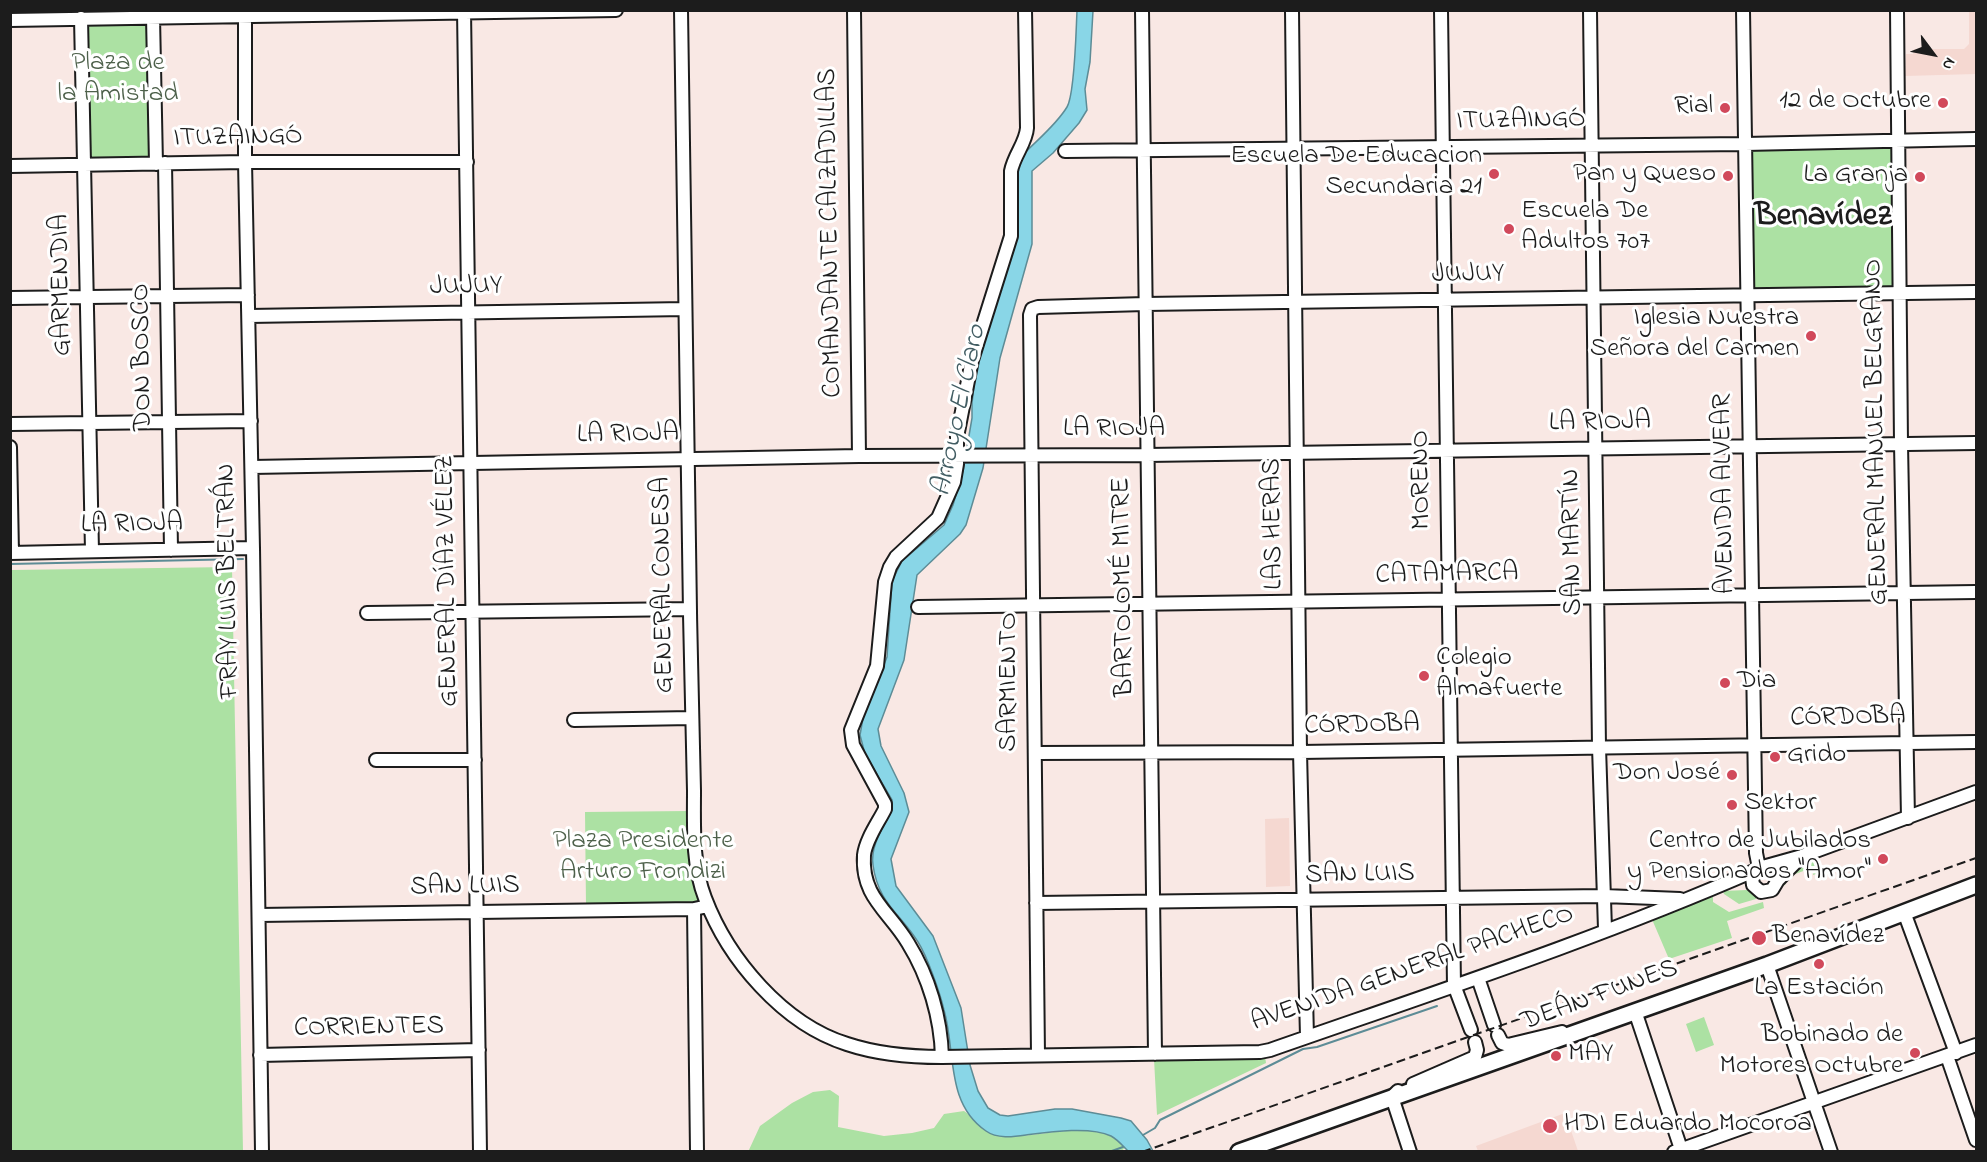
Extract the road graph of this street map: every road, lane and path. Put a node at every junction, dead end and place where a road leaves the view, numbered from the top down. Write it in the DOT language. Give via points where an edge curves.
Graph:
graph roads {
  1 [pos="616,10"];
  2 [pos="681,10"];
  3 [pos="854,10"];
  4 [pos="1025,10"];
  5 [pos="1142,10"];
  6 [pos="1292,10"];
  7 [pos="1441,10"];
  8 [pos="1590,10"];
  9 [pos="1743,10"];
  10 [pos="1897,10"];
  11 [pos="464,12"];
  12 [pos="245,13"];
  13 [pos="118,14"];
  14 [pos="153,17"];
  15 [pos="81,18"];
  16 [pos="10,20"];
  17 [pos="1977,139"];
  18 [pos="1898,141"];
  19 [pos="1745,144"];
  20 [pos="1592,146"];
  21 [pos="1443,147"];
  22 [pos="1142,149"];
  23 [pos="1294,149"];
  24 [pos="1065,151"];
  25 [pos="245,162"];
  26 [pos="467,162"];
  27 [pos="161,164"];
  28 [pos="84,165"];
  29 [pos="10,166"];
  30 [pos="1977,292"];
  31 [pos="1900,293"];
  32 [pos="248,295"];
  33 [pos="1747,295"];
  34 [pos="88,297"];
  35 [pos="167,297"];
  36 [pos="1594,297"];
  37 [pos="10,298"];
  38 [pos="1445,300"];
  39 [pos="1294,302"];
  40 [pos="1145,304"];
  41 [pos="685,309"];
  42 [pos="1032,309"];
  43 [pos="468,312"];
  44 [pos="249,316"];
  45 [pos="251,420"];
  46 [pos="169,422"];
  47 [pos="90,423"];
  48 [pos="10,424"];
  49 [pos="1977,443"];
  50 [pos="1901,444"];
  51 [pos="1749,445"];
  52 [pos="10,447"];
  53 [pos="1597,448"];
  54 [pos="1447,450"];
  55 [pos="1298,452"];
  56 [pos="1031,455"];
  57 [pos="1147,455"];
  58 [pos="859,456"];
  59 [pos="959,456"];
  60 [pos="687,460"];
  61 [pos="471,462"];
  62 [pos="252,467"];
  63 [pos="254,548"];
  64 [pos="171,550"];
  65 [pos="92,551"];
  66 [pos="11,553"];
  67 [pos="1977,592"];
  68 [pos="1904,593"];
  69 [pos="1751,595"];
  70 [pos="1599,598"];
  71 [pos="1450,600"];
  72 [pos="1300,602"];
  73 [pos="1149,603"];
  74 [pos="1034,604"];
  75 [pos="918,607"];
  76 [pos="690,609"];
  77 [pos="472,611"];
  78 [pos="368,613"];
  79 [pos="692,718"];
  80 [pos="574,720"];
  81 [pos="1906,742"];
  82 [pos="1977,742"];
  83 [pos="1754,745"];
  84 [pos="1599,747"];
  85 [pos="1450,749"];
  86 [pos="1300,752"];
  87 [pos="1036,753"];
  88 [pos="1152,753"];
  89 [pos="376,760"];
  90 [pos="475,760"];
  91 [pos="1977,792"];
  92 [pos="1908,818"];
  93 [pos="1802,856"];
  94 [pos="1759,868"];
  95 [pos="1778,880"];
  96 [pos="1977,885"];
  97 [pos="1755,888"];
  98 [pos="1713,889"];
  99 [pos="1604,896"];
  100 [pos="1453,898"];
  101 [pos="1684,899"];
  102 [pos="1303,901"];
  103 [pos="1154,902"];
  104 [pos="1036,903"];
  105 [pos="708,906"];
  106 [pos="694,909"];
  107 [pos="477,911"];
  108 [pos="1904,912"];
  109 [pos="259,915"];
  110 [pos="1605,929"];
  111 [pos="1767,965"];
  112 [pos="1478,978"];
  113 [pos="1454,985"];
  114 [pos="1635,1011"];
  115 [pos="1568,1035"];
  116 [pos="1306,1037"];
  117 [pos="1977,1045"];
  118 [pos="479,1050"];
  119 [pos="1155,1054"];
  120 [pos="1952,1054"];
  121 [pos="261,1055"];
  122 [pos="1038,1055"];
  123 [pos="944,1057"];
  124 [pos="1392,1096"];
  125 [pos="1814,1101"];
  126 [pos="1977,1140"];
  127 [pos="1263,1148"];
  128 [pos="1679,1151"];
  129 [pos="262,1152"];
  130 [pos="480,1152"];
  131 [pos="697,1152"];
  132 [pos="1239,1152"];
  133 [pos="1410,1152"];
  134 [pos="1831,1152"];
  1 -- 11 [label="street"];
  2 -- 41 [label="street, GENERAL CONESA"];
  3 -- 58 [label="street, COMANDANTE CALZADILLAS"];
  4 -- 59 [label="street" via="1026,134 1013,162 1011,236 972,360 957,437"];
  5 -- 22 [label="street, BARTOLOMÉ MITRE"];
  6 -- 23 [label="street, LAS HERAS"];
  7 -- 21 [label="street, MORENO"];
  8 -- 20 [label="street, SAN MARTÍN"];
  9 -- 19 [label="street, AVENIDA ALVEAR"];
  10 -- 18 [label="street, GENERAL MANUEL BELGRANO"];
  11 -- 12 [label="street"];
  11 -- 26 [label="street, GENERAL DÍAZ VÉLEZ"];
  12 -- 14 [label="street"];
  12 -- 25 [label="street, FRAY LUIS BELTRÁN"];
  13 -- 14 [label="street"];
  13 -- 15 [label="street"];
  14 -- 27 [label="street, DON BOSCO"];
  15 -- 16 [label="street"];
  15 -- 28 [label="street, GARMENDIA"];
  17 -- 18 [label="street, ITUZAINGÓ"];
  18 -- 19 [label="street, ITUZAINGÓ"];
  18 -- 31 [label="street, GENERAL MANUEL BELGRANO"];
  19 -- 20 [label="street, ITUZAINGÓ"];
  19 -- 33 [label="street, AVENIDA ALVEAR"];
  20 -- 21 [label="street, ITUZAINGÓ"];
  20 -- 36 [label="street, SAN MARTÍN"];
  21 -- 23 [label="street, ITUZAINGÓ"];
  21 -- 38 [label="street, MORENO"];
  22 -- 23 [label="street, ITUZAINGÓ"];
  22 -- 24 [label="street, ITUZAINGÓ"];
  22 -- 40 [label="street, BARTOLOMÉ MITRE"];
  23 -- 39 [label="street, LAS HERAS"];
  25 -- 26 [label="street, ITUZAINGÓ"];
  25 -- 27 [label="street, ITUZAINGÓ"];
  25 -- 32 [label="street, FRAY LUIS BELTRÁN"];
  26 -- 43 [label="street, GENERAL DÍAZ VÉLEZ"];
  27 -- 28 [label="street, ITUZAINGÓ"];
  27 -- 35 [label="street, DON BOSCO"];
  28 -- 29 [label="street, ITUZAINGÓ"];
  28 -- 34 [label="street, GARMENDIA"];
  30 -- 31 [label="street, JUJUY"];
  31 -- 33 [label="street, JUJUY"];
  31 -- 50 [label="street, GENERAL MANUEL BELGRANO"];
  32 -- 35 [label="street"];
  32 -- 44 [label="street, FRAY LUIS BELTRÁN"];
  33 -- 36 [label="street, JUJUY"];
  33 -- 51 [label="street, AVENIDA ALVEAR"];
  34 -- 35 [label="street"];
  34 -- 37 [label="street"];
  34 -- 47 [label="street, GARMENDIA"];
  35 -- 46 [label="street, DON BOSCO"];
  36 -- 38 [label="street, JUJUY"];
  36 -- 53 [label="street, SAN MARTÍN"];
  38 -- 39 [label="street, JUJUY"];
  38 -- 54 [label="street, MORENO"];
  39 -- 40 [label="street, JUJUY"];
  39 -- 55 [label="street, LAS HERAS"];
  40 -- 42 [label="street, JUJUY"];
  40 -- 57 [label="street, BARTOLOMÉ MITRE"];
  41 -- 43 [label="street, JUJUY"];
  41 -- 60 [label="street, GENERAL CONESA"];
  42 -- 56 [label="street, SARMIENTO"];
  43 -- 44 [label="street, JUJUY"];
  43 -- 61 [label="street, GENERAL DÍAZ VÉLEZ"];
  44 -- 45 [label="street, FRAY LUIS BELTRÁN"];
  45 -- 46 [label="street"];
  45 -- 62 [label="street, FRAY LUIS BELTRÁN"];
  46 -- 47 [label="street"];
  46 -- 64 [label="street, DON BOSCO"];
  47 -- 48 [label="street"];
  47 -- 65 [label="street, GARMENDIA"];
  49 -- 50 [label="street, LA RIOJA"];
  50 -- 51 [label="street, LA RIOJA"];
  50 -- 68 [label="street, GENERAL MANUEL BELGRANO"];
  51 -- 53 [label="street, LA RIOJA"];
  51 -- 69 [label="street, AVENIDA ALVEAR"];
  52 -- 66 [label="street"];
  53 -- 54 [label="street, LA RIOJA"];
  53 -- 70 [label="street, SAN MARTÍN"];
  54 -- 55 [label="street, LA RIOJA"];
  54 -- 71 [label="street, MORENO"];
  55 -- 57 [label="street, LA RIOJA"];
  55 -- 72 [label="street, LAS HERAS"];
  56 -- 57 [label="street, LA RIOJA"];
  56 -- 59 [label="street, LA RIOJA"];
  56 -- 74 [label="street, SARMIENTO"];
  57 -- 73 [label="street, BARTOLOMÉ MITRE"];
  58 -- 59 [label="street, LA RIOJA"];
  58 -- 60 [label="street, LA RIOJA"];
  59 -- 123 [label="street" via="954,482 938,518 890,567 885,582 877,666 851,730 853,745 885,804 865,849 865,879 874,899 913,951 934,1001"];
  60 -- 61 [label="street, LA RIOJA"];
  60 -- 76 [label="street, GENERAL CONESA"];
  61 -- 62 [label="street, LA RIOJA"];
  61 -- 77 [label="street, GENERAL DÍAZ VÉLEZ"];
  62 -- 63 [label="street, FRAY LUIS BELTRÁN"];
  63 -- 64 [label="street, LA RIOJA"];
  63 -- 109 [label="street, FRAY LUIS BELTRÁN"];
  64 -- 65 [label="street, LA RIOJA"];
  65 -- 66 [label="street, LA RIOJA"];
  67 -- 68 [label="street, CATAMARCA"];
  68 -- 69 [label="street, CATAMARCA"];
  68 -- 81 [label="street, GENERAL MANUEL BELGRANO"];
  69 -- 70 [label="street, CATAMARCA"];
  69 -- 83 [label="street, AVENIDA ALVEAR"];
  70 -- 71 [label="street, CATAMARCA"];
  70 -- 84 [label="street, SAN MARTÍN"];
  71 -- 72 [label="street, CATAMARCA"];
  71 -- 85 [label="street, MORENO"];
  72 -- 73 [label="street, CATAMARCA"];
  72 -- 86 [label="street, LAS HERAS"];
  73 -- 74 [label="street, CATAMARCA"];
  73 -- 88 [label="street, BARTOLOMÉ MITRE"];
  74 -- 75 [label="street, CATAMARCA"];
  74 -- 87 [label="street, SARMIENTO"];
  76 -- 77 [label="street"];
  76 -- 79 [label="street, GENERAL CONESA"];
  77 -- 78 [label="street"];
  77 -- 90 [label="street, GENERAL DÍAZ VÉLEZ"];
  79 -- 80 [label="street"];
  79 -- 105 [label="street, GENERAL CONESA" via="694,832 699,876"];
  81 -- 82 [label="street, CÓRDOBA"];
  81 -- 83 [label="street, CÓRDOBA"];
  81 -- 92 [label="street, GENERAL MANUEL BELGRANO"];
  83 -- 84 [label="street, CÓRDOBA"];
  83 -- 94 [label="street, AVENIDA ALVEAR"];
  84 -- 85 [label="street, CÓRDOBA"];
  84 -- 99 [label="street, SAN MARTÍN"];
  85 -- 86 [label="street, CÓRDOBA"];
  85 -- 100 [label="street, MORENO"];
  86 -- 88 [label="street, CÓRDOBA"];
  86 -- 102 [label="street, LAS HERAS"];
  87 -- 88 [label="street, CÓRDOBA"];
  87 -- 104 [label="street, SARMIENTO"];
  88 -- 103 [label="street, BARTOLOMÉ MITRE"];
  89 -- 90 [label="street"];
  90 -- 107 [label="street, GENERAL DÍAZ VÉLEZ"];
  91 -- 92 [label="street, AVENIDA GENERAL PACHECO"];
  92 -- 93 [label="street, AVENIDA GENERAL PACHECO"];
  93 -- 94 [label="street, AVENIDA GENERAL PACHECO"];
  93 -- 95 [label="street, AVENIDA GENERAL PACHECO"];
  94 -- 95 [label="street" via="1772,868"];
  94 -- 97 [label="street" via="1752,881"];
  94 -- 98 [label="street, AVENIDA GENERAL PACHECO"];
  95 -- 97 [label="street" via="1768,892"];
  96 -- 108 [label="main road, DEÁN FUNES"];
  97 -- 98 [label="street"];
  98 -- 101 [label="street, AVENIDA GENERAL PACHECO"];
  99 -- 100 [label="street, SAN LUIS"];
  99 -- 101 [label="street, SAN LUIS"];
  99 -- 110 [label="street, SAN MARTÍN"];
  100 -- 102 [label="street, SAN LUIS"];
  100 -- 113 [label="street, MORENO"];
  101 -- 110 [label="street, AVENIDA GENERAL PACHECO"];
  102 -- 103 [label="street, SAN LUIS"];
  102 -- 116 [label="street, LAS HERAS"];
  103 -- 104 [label="street, SAN LUIS"];
  103 -- 119 [label="street, BARTOLOMÉ MITRE"];
  104 -- 122 [label="street, SARMIENTO"];
  105 -- 106 [label="street, SAN LUIS"];
  105 -- 123 [label="street" via="748,973 804,1023 847,1045 901,1055"];
  106 -- 107 [label="street, SAN LUIS"];
  106 -- 131 [label="street"];
  107 -- 109 [label="street, SAN LUIS"];
  107 -- 118 [label="street, GENERAL DÍAZ VÉLEZ"];
  108 -- 111 [label="main road, DEÁN FUNES"];
  108 -- 120 [label="street"];
  109 -- 121 [label="street, FRAY LUIS BELTRÁN"];
  110 -- 112 [label="street, AVENIDA GENERAL PACHECO"];
  111 -- 114 [label="main road, DEÁN FUNES"];
  111 -- 125 [label="street"];
  112 -- 113 [label="street, AVENIDA GENERAL PACHECO"];
  112 -- 115 [label="street" via="1502,1043 1508,1045 1561,1032"];
  113 -- 116 [label="street, AVENIDA GENERAL PACHECO"];
  113 -- 124 [label="street" via="1473,1036 1475,1057"];
  114 -- 115 [label="main road, DEÁN FUNES"];
  114 -- 128 [label="street"];
  115 -- 124 [label="main road, DEÁN FUNES"];
  116 -- 119 [label="street, AVENIDA GENERAL PACHECO" via="1260,1052"];
  117 -- 120 [label="street"];
  118 -- 121 [label="street, CORRIENTES"];
  118 -- 130 [label="street, GENERAL DÍAZ VÉLEZ"];
  119 -- 122 [label="street, AVENIDA GENERAL PACHECO"];
  120 -- 125 [label="street"];
  120 -- 126 [label="street"];
  121 -- 129 [label="street, FRAY LUIS BELTRÁN"];
  122 -- 123 [label="street"];
  124 -- 127 [label="main road, DEÁN FUNES"];
  124 -- 133 [label="street"];
  125 -- 128 [label="street"];
  125 -- 134 [label="street"];
  127 -- 132 [label="main road, DEÁN FUNES"];
}
